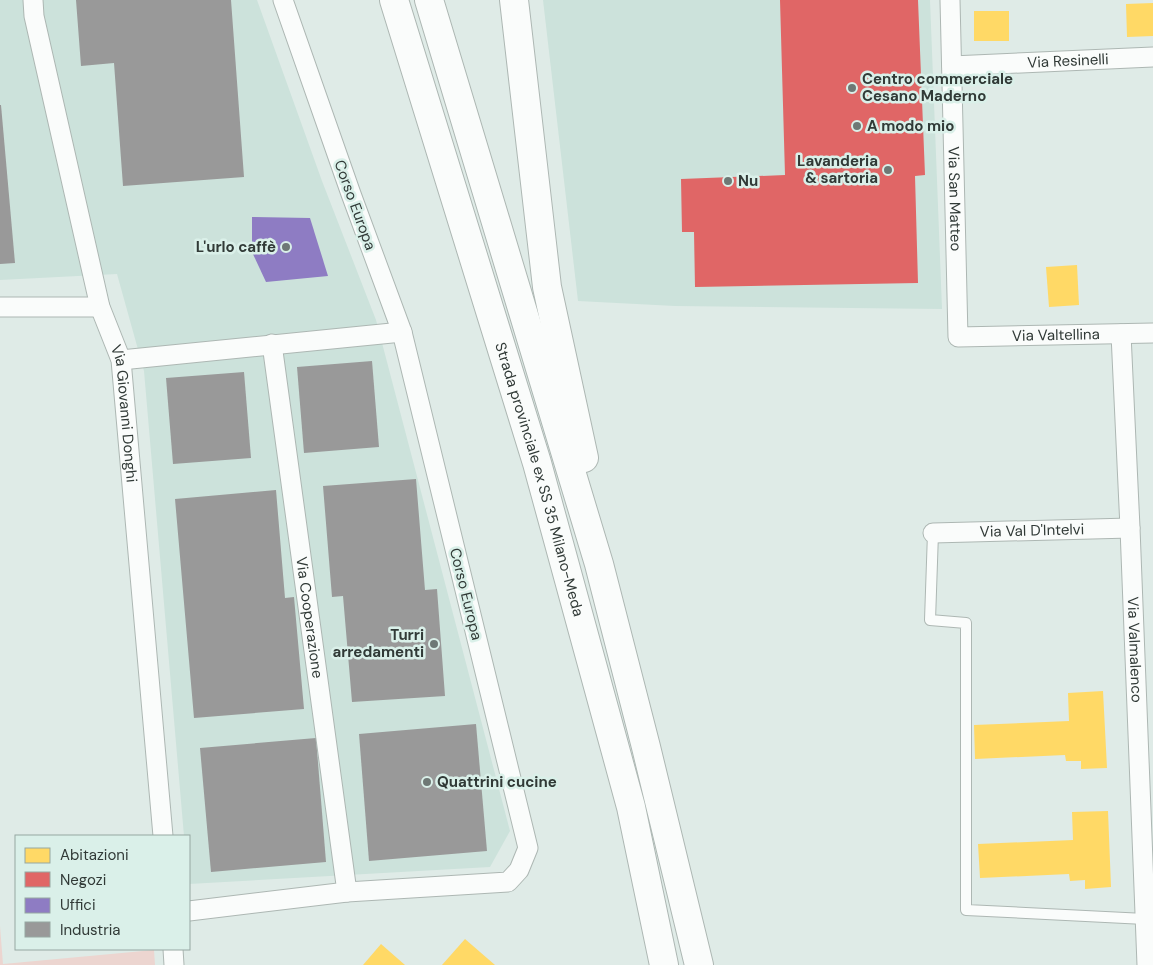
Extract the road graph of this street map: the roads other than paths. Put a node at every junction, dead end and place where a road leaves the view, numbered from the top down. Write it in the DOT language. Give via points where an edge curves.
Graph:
graph roads {
  1 [pos="33,0"];
  2 [pos="283,0"];
  3 [pos="394,0"];
  4 [pos="429,0"];
  5 [pos="514,0"];
  6 [pos="950,0"];
  7 [pos="1153,57"];
  8 [pos="952,66"];
  9 [pos="0,307"];
  10 [pos="100,307"];
  11 [pos="402,332"];
  12 [pos="1153,333"];
  13 [pos="1120,334"];
  14 [pos="958,337"];
  15 [pos="272,344"];
  16 [pos="121,360"];
  17 [pos="1130,528"];
  18 [pos="933,533"];
  19 [pos="599,564"];
  20 [pos="163,835"];
  21 [pos="348,892"];
  22 [pos="190,911"];
  23 [pos="1149,919"];
  24 [pos="173,950"];
  25 [pos="174,965"];
  26 [pos="664,965"];
  27 [pos="699,965"];
  28 [pos="1147,965"];
  1 -- 10 [label="street, Via Giovanni Donghi"];
  2 -- 11 [label="street, Corso Europa"];
  3 -- 26 [label="highway, Strada provinciale ex SS 35 Milano-Meda" via="538,463 631,807"];
  4 -- 19 [label="highway, Strada provinciale ex SS 35 Milano-Meda"];
  5 -- 19 [label="highway" via="547,287 584,456"];
  6 -- 8 [label="street, Via San Matteo"];
  7 -- 8 [label="street, Via Resinelli"];
  8 -- 14 [label="street, Via San Matteo"];
  9 -- 10 [label="street"];
  10 -- 16 [label="street, Via Giovanni Donghi"];
  11 -- 15 [label="street"];
  11 -- 21 [label="street, Corso Europa" via="528,848 519,870 508,882"];
  12 -- 13 [label="street, Via Valtellina"];
  13 -- 14 [label="street, Via Valtellina"];
  13 -- 17 [label="street, Via Valmalenco"];
  15 -- 16 [label="street"];
  15 -- 21 [label="street, Via Cooperazione"];
  16 -- 20 [label="street, Via Giovanni Donghi"];
  17 -- 18 [label="street, Via Val D'Intelvi"];
  17 -- 23 [label="street, Via Valmalenco"];
  18 -- 23 [label="lane" via="930,620 966,623 966,910"];
  19 -- 27 [label="highway, Strada provinciale ex SS 35 Milano-Meda"];
  21 -- 22 [label="street, Corso Europa"];
  23 -- 28 [label="street, Via Valmalenco"];
  24 -- 25 [label="street"];
}
